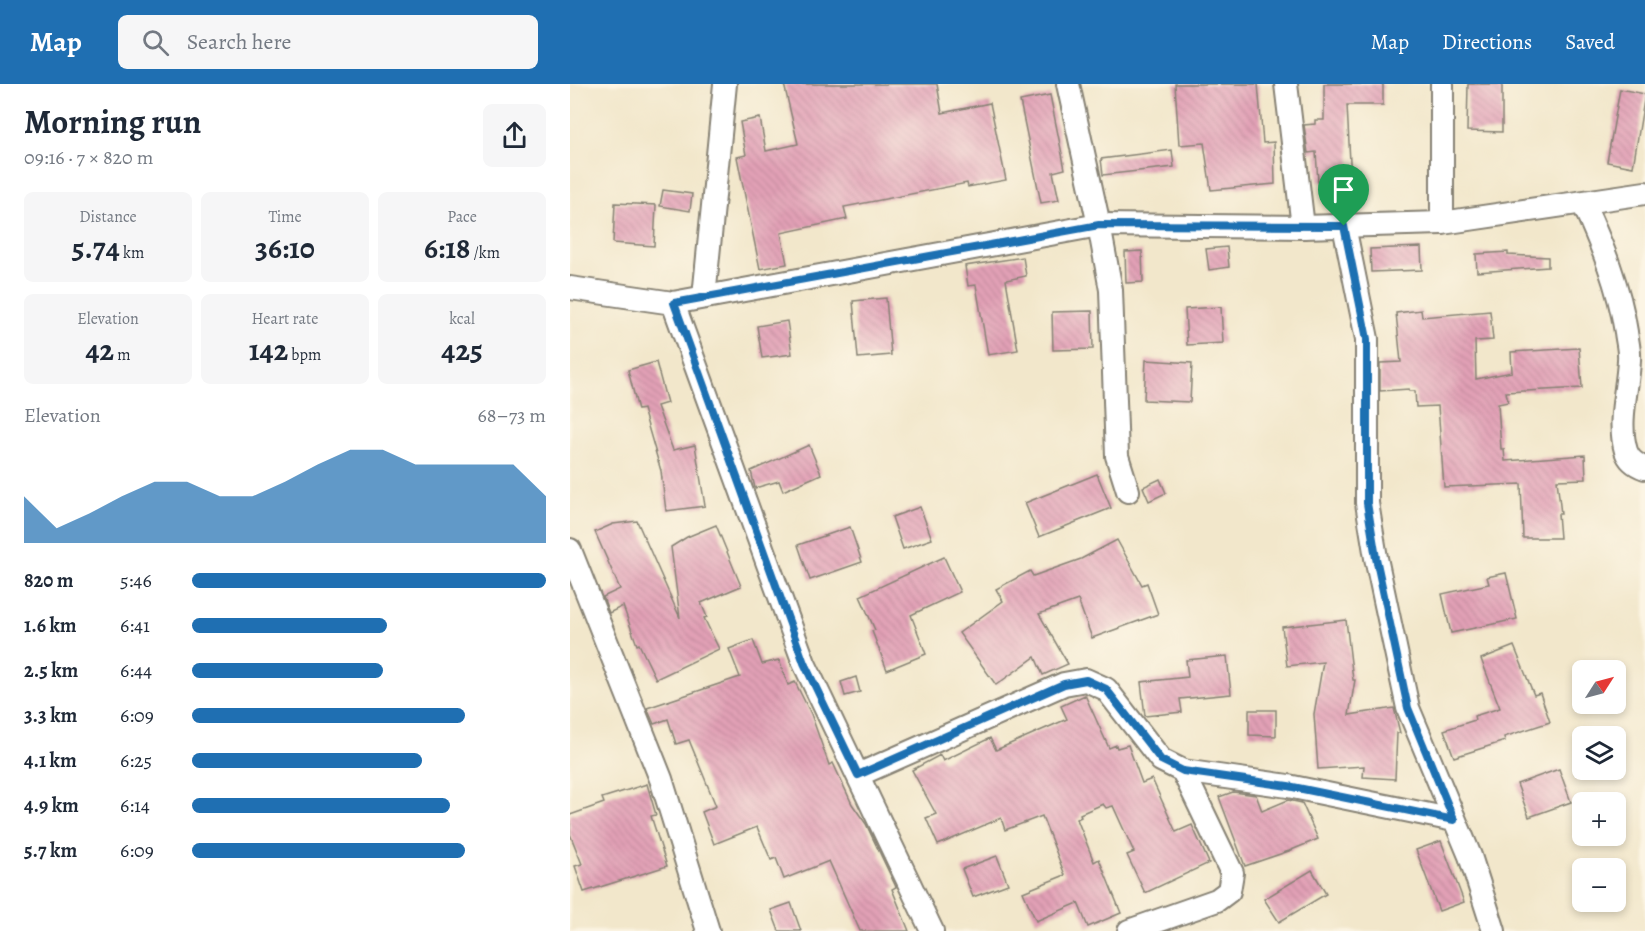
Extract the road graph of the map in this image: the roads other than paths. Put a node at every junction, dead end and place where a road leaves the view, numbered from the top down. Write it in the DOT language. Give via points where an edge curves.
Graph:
graph roads {
  1 [pos="725,84"];
  2 [pos="1068,84"];
  3 [pos="1286,84"];
  4 [pos="1442,84"];
  5 [pos="1645,194"];
  6 [pos="1583,203"];
  7 [pos="1442,224"];
  8 [pos="1099,225"];
  9 [pos="1344,226"];
  10 [pos="1304,227"];
  11 [pos="570,288"];
  12 [pos="704,297"];
  13 [pos="674,303"];
  14 [pos="1645,468"];
  15 [pos="1128,491"];
  16 [pos="570,550"];
  17 [pos="1183,771"];
  18 [pos="858,775"];
  19 [pos="1454,820"];
  20 [pos="708,931"];
  21 [pos="932,931"];
  22 [pos="1129,931"];
  23 [pos="1494,931"];
  1 -- 12 [label="street"];
  2 -- 8 [label="street"];
  3 -- 10 [label="street"];
  4 -- 7 [label="street"];
  5 -- 6 [label="street"];
  6 -- 7 [label="street"];
  6 -- 14 [label="street" via="1607,257 1622,309 1629,359 1623,436 1626,453 1634,464"];
  7 -- 9 [label="street"];
  8 -- 10 [label="street"];
  8 -- 12 [label="street"];
  8 -- 15 [label="street" via="1111,290 1117,456"];
  9 -- 10 [label="street"];
  9 -- 19 [label="street" via="1367,339 1367,503 1376,558 1408,708"];
  11 -- 13 [label="street"];
  12 -- 13 [label="street"];
  13 -- 18 [label="street" via="804,663"];
  16 -- 20 [label="street" via="661,779"];
  17 -- 18 [label="street" via="1161,760 1106,689 1086,680 1064,684"];
  17 -- 19 [label="street" via="1288,786"];
  17 -- 22 [label="street" via="1232,873 1229,891 1217,900"];
  18 -- 21 [label="street"];
  19 -- 23 [label="street"];
}
